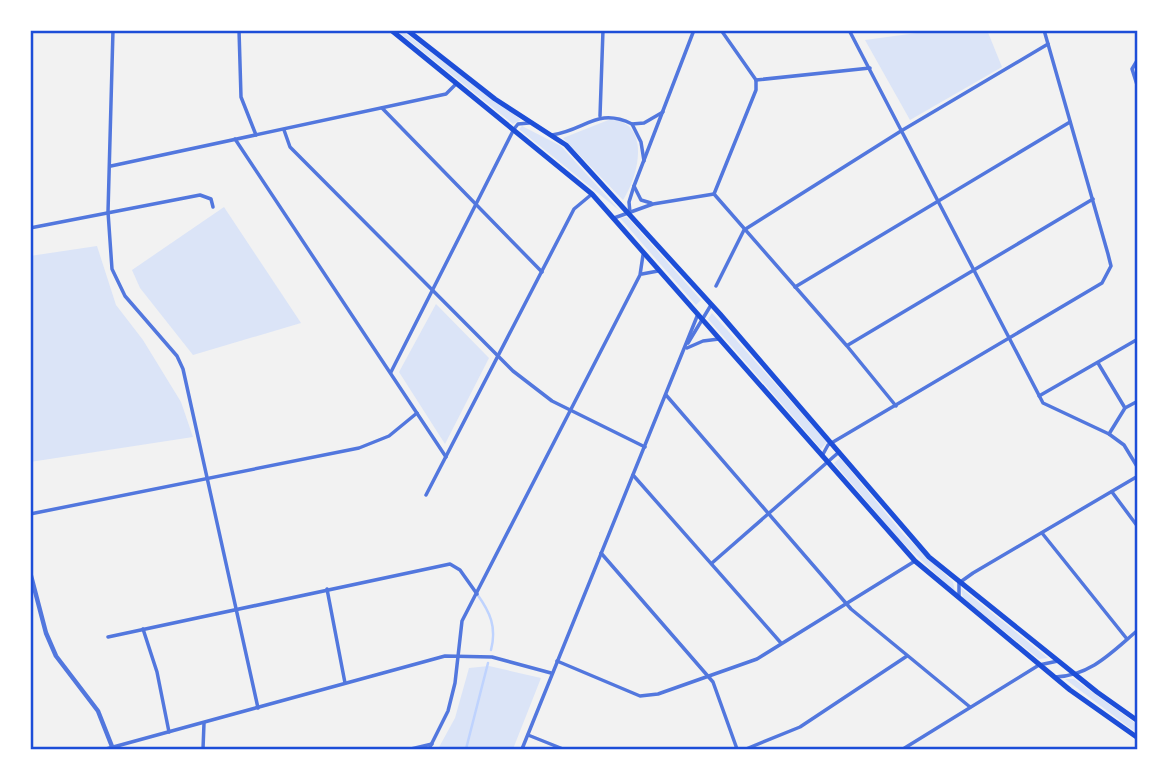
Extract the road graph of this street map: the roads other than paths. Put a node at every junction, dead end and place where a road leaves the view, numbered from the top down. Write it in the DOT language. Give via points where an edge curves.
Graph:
graph roads {
  1 [pos="113,30"];
  2 [pos="239,30"];
  3 [pos="391,30"];
  4 [pos="407,30"];
  5 [pos="603,30"];
  6 [pos="694,30"];
  7 [pos="721,30"];
  8 [pos="849,30"];
  9 [pos="1044,30"];
  10 [pos="1048,44"];
  11 [pos="1138,59"];
  12 [pos="870,68"];
  13 [pos="756,80"];
  14 [pos="456,84"];
  15 [pos="1138,88"];
  16 [pos="382,108"];
  17 [pos="664,111"];
  18 [pos="600,116"];
  19 [pos="1070,121"];
  20 [pos="632,124"];
  21 [pos="534,125"];
  22 [pos="514,129"];
  23 [pos="284,130"];
  24 [pos="901,131"];
  25 [pos="256,135"];
  26 [pos="552,135"];
  27 [pos="235,139"];
  28 [pos="644,163"];
  29 [pos="111,166"];
  30 [pos="634,186"];
  31 [pos="593,194"];
  32 [pos="714,194"];
  33 [pos="936,200"];
  34 [pos="1093,200"];
  35 [pos="653,204"];
  36 [pos="477,205"];
  37 [pos="214,207"];
  38 [pos="108,212"];
  39 [pos="630,213"];
  40 [pos="614,218"];
  41 [pos="30,228"];
  42 [pos="744,230"];
  43 [pos="643,249"];
  44 [pos="662,271"];
  45 [pos="973,271"];
  46 [pos="542,272"];
  47 [pos="640,275"];
  48 [pos="716,286"];
  49 [pos="795,287"];
  50 [pos="433,290"];
  51 [pos="711,305"];
  52 [pos="698,314"];
  53 [pos="703,320"];
  54 [pos="721,339"];
  55 [pos="1138,339"];
  56 [pos="1008,340"];
  57 [pos="688,343"];
  58 [pos="847,346"];
  59 [pos="685,349"];
  60 [pos="499,357"];
  61 [pos="1098,363"];
  62 [pos="391,373"];
  63 [pos="666,395"];
  64 [pos="1039,396"];
  65 [pos="1138,401"];
  66 [pos="896,406"];
  67 [pos="1125,408"];
  68 [pos="569,409"];
  69 [pos="417,413"];
  70 [pos="1110,434"];
  71 [pos="833,443"];
  72 [pos="645,447"];
  73 [pos="839,452"];
  74 [pos="822,456"];
  75 [pos="446,457"];
  76 [pos="828,462"];
  77 [pos="1138,468"];
  78 [pos="633,475"];
  79 [pos="1138,476"];
  80 [pos="209,477"];
  81 [pos="1111,492"];
  82 [pos="426,495"];
  83 [pos="771,513"];
  84 [pos="30,514"];
  85 [pos="1138,527"];
  86 [pos="1042,533"];
  87 [pos="601,553"];
  88 [pos="915,561"];
  89 [pos="712,563"];
  90 [pos="30,572"];
  91 [pos="959,583"];
  92 [pos="327,589"];
  93 [pos="477,594"];
  94 [pos="959,600"];
  95 [pos="847,604"];
  96 [pos="237,607"];
  97 [pos="143,629"];
  98 [pos="1138,630"];
  99 [pos="108,637"];
  100 [pos="1127,639"];
  101 [pos="781,643"];
  102 [pos="458,655"];
  103 [pos="906,656"];
  104 [pos="556,661"];
  105 [pos="1059,662"];
  106 [pos="1039,665"];
  107 [pos="551,673"];
  108 [pos="1074,674"];
  109 [pos="709,677"];
  110 [pos="1053,677"];
  111 [pos="345,683"];
  112 [pos="970,707"];
  113 [pos="258,708"];
  114 [pos="1138,721"];
  115 [pos="204,723"];
  116 [pos="169,732"];
  117 [pos="528,735"];
  118 [pos="1138,738"];
  119 [pos="432,744"];
  120 [pos="110,749"];
  121 [pos="203,749"];
  122 [pos="411,749"];
  123 [pos="429,749"];
  124 [pos="522,749"];
  125 [pos="563,749"];
  126 [pos="737,749"];
  127 [pos="746,749"];
  128 [pos="903,749"];
  1 -- 29 [label="street"];
  2 -- 25 [label="street" via="241,97"];
  3 -- 14 [label="main road"];
  4 -- 21 [label="main road"];
  5 -- 18 [label="street"];
  6 -- 17 [label="street"];
  7 -- 13 [label="street"];
  8 -- 12 [label="street"];
  9 -- 10 [label="street"];
  10 -- 19 [label="street"];
  10 -- 24 [label="street"];
  11 -- 15 [label="street" via="1132,69"];
  12 -- 13 [label="street"];
  12 -- 24 [label="street"];
  13 -- 32 [label="street"];
  14 -- 16 [label="street" via="446,94"];
  14 -- 22 [label="main road"];
  16 -- 23 [label="street"];
  16 -- 36 [label="street"];
  17 -- 20 [label="street" via="644,123"];
  17 -- 28 [label="street"];
  18 -- 20 [label="street" via="615,116"];
  18 -- 26 [label="street"];
  19 -- 33 [label="street"];
  19 -- 34 [label="street"];
  20 -- 28 [label="street"];
  21 -- 22 [label="street" via="518,124"];
  21 -- 26 [label="main road"];
  22 -- 31 [label="main road"];
  22 -- 36 [label="street"];
  23 -- 25 [label="street"];
  23 -- 50 [label="street" via="290,147"];
  24 -- 33 [label="street"];
  24 -- 42 [label="street"];
  25 -- 27 [label="street"];
  26 -- 39 [label="main road"];
  27 -- 29 [label="street"];
  27 -- 62 [label="street"];
  28 -- 30 [label="street"];
  29 -- 38 [label="street"];
  30 -- 35 [label="street" via="641,200"];
  30 -- 39 [label="street"];
  31 -- 40 [label="main road"];
  31 -- 46 [label="street" via="573,209"];
  32 -- 35 [label="street"];
  32 -- 42 [label="street"];
  33 -- 45 [label="street"];
  33 -- 49 [label="street"];
  34 -- 45 [label="street"];
  34 -- 56 [label="street" via="1111,266 1108,276"];
  35 -- 39 [label="street"];
  36 -- 46 [label="street"];
  36 -- 50 [label="street"];
  37 -- 38 [label="street" via="211,199 200,195"];
  38 -- 41 [label="street"];
  38 -- 80 [label="street" via="112,269 125,296 177,356"];
  39 -- 40 [label="street"];
  39 -- 51 [label="main road"];
  40 -- 43 [label="main road"];
  42 -- 48 [label="street"];
  42 -- 49 [label="street"];
  43 -- 44 [label="main road"];
  43 -- 47 [label="street"];
  44 -- 47 [label="street"];
  44 -- 52 [label="main road"];
  45 -- 56 [label="street"];
  45 -- 58 [label="street"];
  46 -- 60 [label="street"];
  47 -- 68 [label="street"];
  49 -- 58 [label="street"];
  50 -- 60 [label="street"];
  50 -- 62 [label="street"];
  51 -- 53 [label="street"];
  51 -- 71 [label="main road"];
  52 -- 53 [label="main road"];
  52 -- 57 [label="street"];
  53 -- 54 [label="main road"];
  53 -- 57 [label="street"];
  54 -- 59 [label="street"];
  54 -- 74 [label="main road"];
  55 -- 61 [label="street"];
  56 -- 64 [label="street"];
  56 -- 66 [label="street"];
  57 -- 59 [label="street"];
  58 -- 66 [label="street"];
  59 -- 63 [label="street"];
  60 -- 68 [label="street" via="537,391"];
  60 -- 75 [label="street"];
  61 -- 64 [label="street"];
  61 -- 67 [label="street"];
  62 -- 69 [label="street"];
  63 -- 72 [label="street"];
  63 -- 83 [label="street"];
  64 -- 70 [label="street" via="1043,403"];
  65 -- 67 [label="street"];
  66 -- 71 [label="street"];
  67 -- 70 [label="street"];
  68 -- 72 [label="street"];
  68 -- 93 [label="street"];
  69 -- 75 [label="street"];
  69 -- 80 [label="street" via="389,436 359,448"];
  70 -- 77 [label="street" via="1124,445"];
  71 -- 73 [label="main road"];
  71 -- 74 [label="street"];
  72 -- 78 [label="street"];
  73 -- 76 [label="street"];
  73 -- 91 [label="main road" via="892,517"];
  74 -- 76 [label="main road"];
  75 -- 82 [label="street"];
  76 -- 83 [label="street"];
  76 -- 88 [label="main road"];
  78 -- 87 [label="street"];
  78 -- 89 [label="street"];
  79 -- 81 [label="street"];
  80 -- 84 [label="street"];
  80 -- 96 [label="street"];
  81 -- 85 [label="street"];
  81 -- 86 [label="street"];
  83 -- 89 [label="street"];
  83 -- 95 [label="street"];
  86 -- 91 [label="street"];
  86 -- 100 [label="street"];
  87 -- 104 [label="street"];
  87 -- 109 [label="street"];
  88 -- 94 [label="main road"];
  88 -- 95 [label="street"];
  89 -- 101 [label="street"];
  90 -- 120 [label="street" via="53,649 98,711"];
  91 -- 94 [label="street"];
  91 -- 105 [label="main road"];
  92 -- 93 [label="street" via="450,564"];
  92 -- 96 [label="street"];
  92 -- 111 [label="street"];
  93 -- 102 [label="street" via="462,621"];
  94 -- 106 [label="main road"];
  95 -- 101 [label="street"];
  95 -- 103 [label="street"];
  96 -- 97 [label="street"];
  96 -- 113 [label="street"];
  97 -- 99 [label="street"];
  97 -- 116 [label="street"];
  98 -- 100 [label="street"];
  100 -- 108 [label="street" via="1107,658"];
  101 -- 109 [label="street" via="757,659"];
  102 -- 107 [label="street" via="492,657"];
  102 -- 111 [label="street"];
  102 -- 119 [label="street" via="448,711"];
  103 -- 112 [label="street"];
  103 -- 127 [label="street" via="800,727"];
  104 -- 107 [label="street"];
  104 -- 109 [label="street" via="640,696"];
  105 -- 106 [label="street"];
  105 -- 108 [label="main road"];
  106 -- 110 [label="main road"];
  106 -- 112 [label="street"];
  107 -- 117 [label="street"];
  108 -- 110 [label="street"];
  108 -- 114 [label="main road"];
  109 -- 126 [label="street"];
  110 -- 118 [label="main road"];
  111 -- 113 [label="street"];
  112 -- 128 [label="street"];
  113 -- 115 [label="street"];
  115 -- 116 [label="street"];
  115 -- 121 [label="street"];
  116 -- 120 [label="street"];
  117 -- 124 [label="street"];
  117 -- 125 [label="street"];
  119 -- 122 [label="street"];
  119 -- 123 [label="street"];
}
